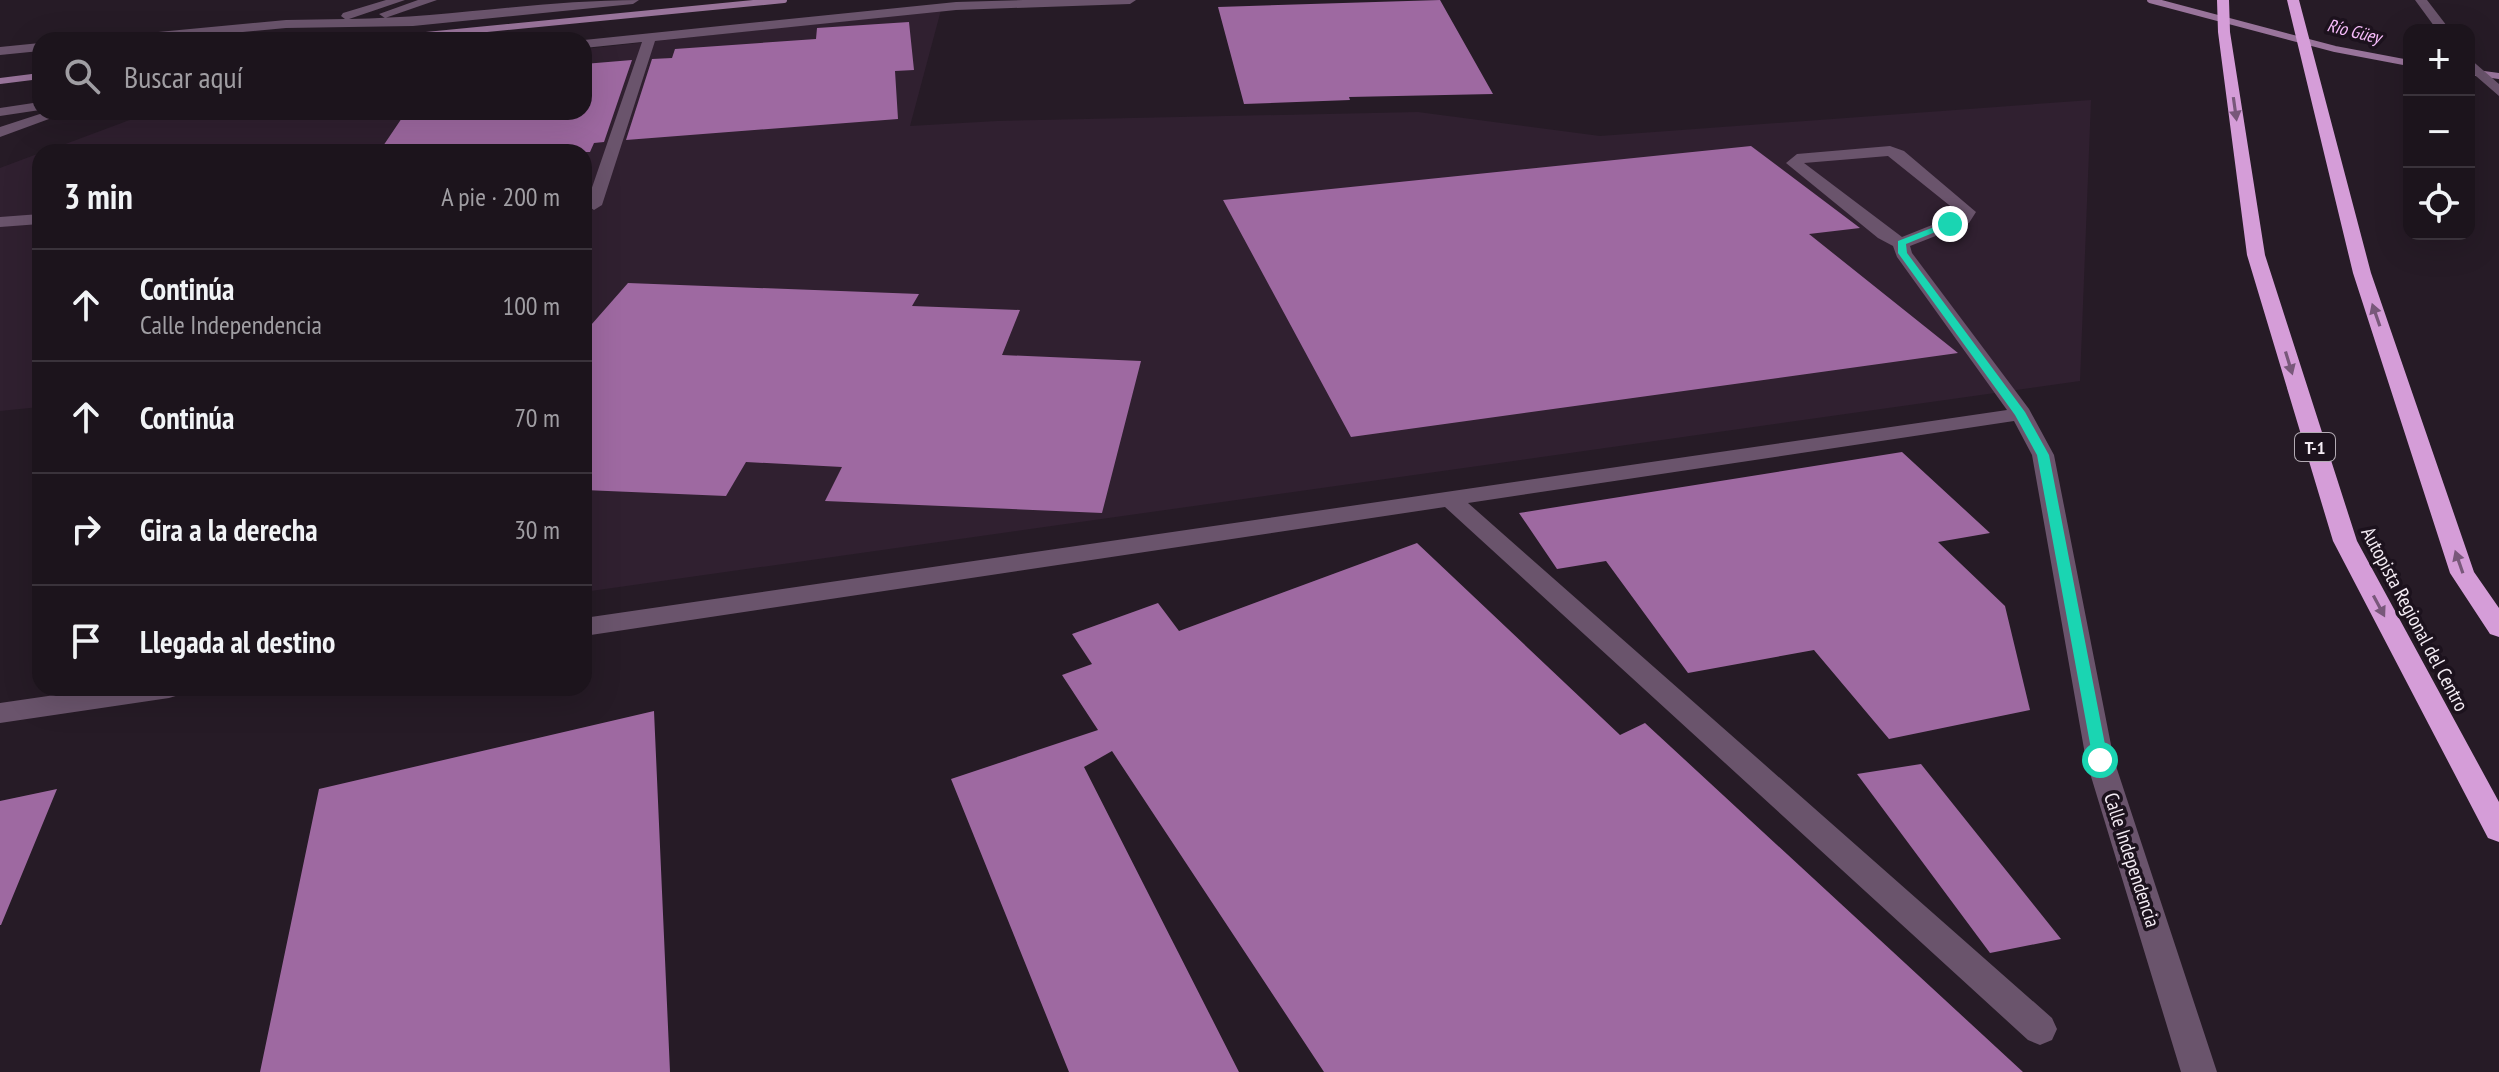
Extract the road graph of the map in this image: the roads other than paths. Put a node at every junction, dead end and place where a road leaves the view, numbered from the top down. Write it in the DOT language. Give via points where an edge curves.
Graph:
graph roads {
  1 [pos="399,0"];
  2 [pos="431,0"];
  3 [pos="633,0"];
  4 [pos="1130,0"];
  5 [pos="2223,0"];
  6 [pos="2293,0"];
  7 [pos="2421,0"];
  8 [pos="324,23"];
  9 [pos="2439,24"];
  10 [pos="352,25"];
  11 [pos="214,32"];
  12 [pos="294,32"];
  13 [pos="330,32"];
  14 [pos="808,34"];
  15 [pos="648,43"];
  16 [pos="592,44"];
  17 [pos="32,48"];
  18 [pos="0,51"];
  19 [pos="592,54"];
  20 [pos="2475,69"];
  21 [pos="2499,92"];
  22 [pos="32,111"];
  23 [pos="0,112"];
  24 [pos="32,119"];
  25 [pos="0,132"];
  26 [pos="594,205"];
  27 [pos="32,220"];
  28 [pos="0,222"];
  29 [pos="1901,243"];
  30 [pos="2021,414"];
  31 [pos="1450,499"];
  32 [pos="592,626"];
  33 [pos="2499,628"];
  34 [pos="115,696"];
  35 [pos="0,713"];
  36 [pos="2499,830"];
  37 [pos="2040,1029"];
  38 [pos="2199,1072"];
  1 -- 8 [label="street"];
  2 -- 10 [label="street"];
  3 -- 10 [label="street"];
  4 -- 15 [label="street" via="956,6"];
  5 -- 36 [label="highway, Autopista Regional del Centro / T-1, one-way" via="2256,255 2345,541"];
  33 -- 6 [label="highway, one-way" via="2462,573 2362,273"];
  7 -- 9 [label="street"];
  8 -- 10 [label="street"];
  8 -- 11 [label="street"];
  8 -- 12 [label="street"];
  10 -- 13 [label="street"];
  14 -- 15 [label="street"];
  15 -- 16 [label="street"];
  15 -- 19 [label="street"];
  15 -- 26 [label="street"];
  17 -- 18 [label="street"];
  20 -- 21 [label="street"];
  22 -- 23 [label="street"];
  24 -- 25 [label="street"];
  27 -- 28 [label="street"];
  29 -- 29 [label="street" via="1794,163 1797,159 1890,151 1968,212 1963,219"];
  29 -- 30 [label="street, Calle Independencia" via="1903,253"];
  30 -- 31 [label="street"];
  30 -- 38 [label="street, Calle Independencia" via="2043,455 2100,760"];
  31 -- 32 [label="street"];
  31 -- 37 [label="street"];
  34 -- 35 [label="street"];
}
